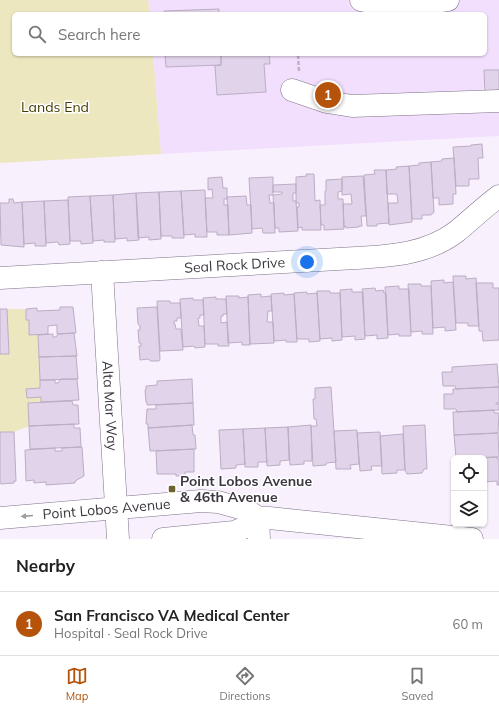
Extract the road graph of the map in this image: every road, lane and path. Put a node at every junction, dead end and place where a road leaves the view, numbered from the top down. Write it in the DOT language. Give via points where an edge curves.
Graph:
graph roads {
  1 [pos="361,0"];
  2 [pos="448,0"];
  3 [pos="298,56"];
  4 [pos="296,82"];
  5 [pos="499,101"];
  6 [pos="499,196"];
  7 [pos="102,272"];
  8 [pos="0,278"];
  9 [pos="116,508"];
  10 [pos="0,518"];
  11 [pos="258,528"];
  12 [pos="118,539"];
  13 [pos="163,539"];
  14 [pos="472,539"];
  1 -- 2 [label="street" via="374,3 424,3"];
  3 -- 4 [label="path"];
  4 -- 5 [label="street" via="327,102 352,106"];
  6 -- 7 [label="street, Seal Rock Drive" via="455,233 422,250 403,254"];
  7 -- 8 [label="street, Seal Rock Drive"];
  7 -- 9 [label="street, Alta Mar Way"];
  9 -- 10 [label="street, Point Lobos Avenue, one-way"];
  9 -- 11 [label="street, Point Lobos Avenue" via="182,502 218,502 247,510"];
  9 -- 12 [label="street, Alta Mar Way"];
  11 -- 13 [label="street" via="248,526 234,532"];
  11 -- 14 [label="street, Point Lobos Avenue" via="269,518"];
}
